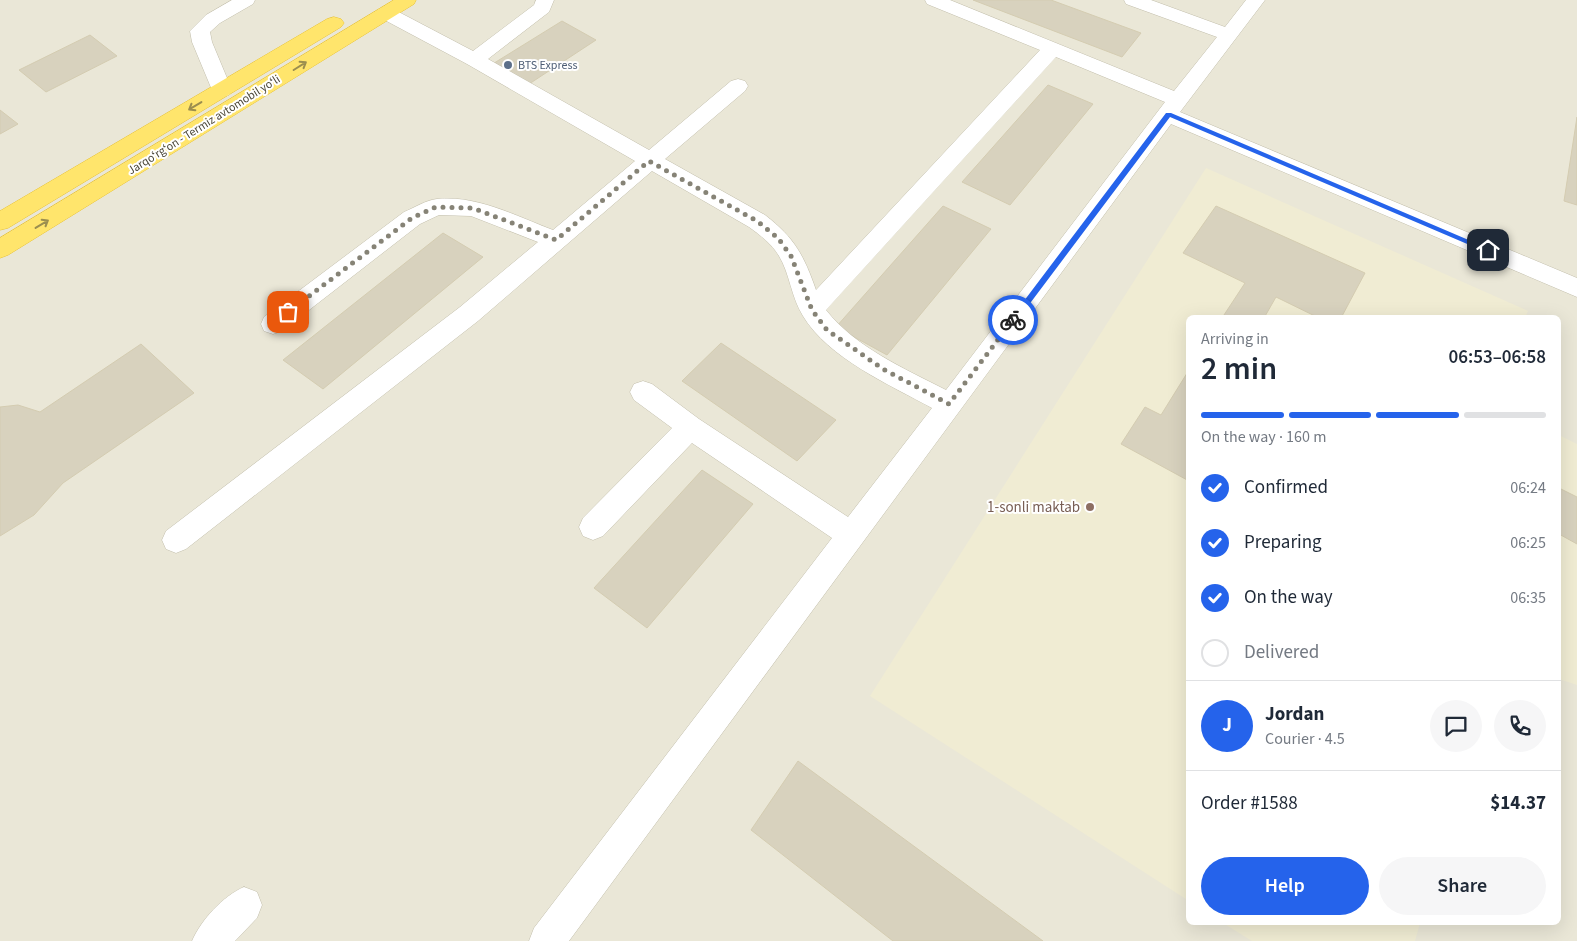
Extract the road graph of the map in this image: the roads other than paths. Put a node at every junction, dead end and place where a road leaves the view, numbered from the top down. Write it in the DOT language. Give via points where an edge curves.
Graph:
graph roads {
  1 [pos="246,0"];
  2 [pos="407,0"];
  3 [pos="545,0"];
  4 [pos="934,0"];
  5 [pos="1133,0"];
  6 [pos="1256,0"];
  7 [pos="379,6"];
  8 [pos="1229,35"];
  9 [pos="1052,48"];
  10 [pos="474,60"];
  11 [pos="738,86"];
  12 [pos="222,90"];
  13 [pos="1173,107"];
  14 [pos="649,161"];
  15 [pos="0,222"];
  16 [pos="556,240"];
  17 [pos="0,249"];
  18 [pos="1577,288"];
  19 [pos="812,310"];
  20 [pos="273,324"];
  21 [pos="643,392"];
  22 [pos="949,404"];
  23 [pos="690,427"];
  24 [pos="593,527"];
  25 [pos="851,535"];
  26 [pos="176,540"];
  27 [pos="244,906"];
  28 [pos="210,941"];
  29 [pos="546,941"];
  1 -- 12 [label="street" via="213,19 200,31"];
  2 -- 7 [label="highway, Jarqoʻrgʻon - Termiz avtomobil yoʻli"];
  3 -- 10 [label="street" via="542,8"];
  4 -- 9 [label="street"];
  5 -- 8 [label="street"];
  6 -- 8 [label="street"];
  7 -- 10 [label="street"];
  7 -- 12 [label="highway, Jarqoʻrgʻon - Termiz avtomobil yoʻli"];
  17 -- 7 [label="highway, Jarqoʻrgʻon - Termiz avtomobil yoʻli, one-way"];
  8 -- 13 [label="street"];
  9 -- 13 [label="street"];
  9 -- 19 [label="street"];
  10 -- 14 [label="street"];
  11 -- 14 [label="street"];
  12 -- 15 [label="highway, Jarqoʻrgʻon - Termiz avtomobil yoʻli, one-way"];
  13 -- 18 [label="street"];
  13 -- 22 [label="street"];
  14 -- 16 [label="street"];
  14 -- 19 [label="street" via="757,221 778,238 791,256"];
  16 -- 20 [label="street" via="473,208 436,207 412,218"];
  16 -- 26 [label="street" via="469,314"];
  19 -- 22 [label="street" via="827,330 883,369"];
  21 -- 23 [label="street"];
  22 -- 25 [label="street"];
  23 -- 24 [label="street"];
  23 -- 25 [label="street"];
  25 -- 29 [label="street"];
  27 -- 28 [label="street"];
}
